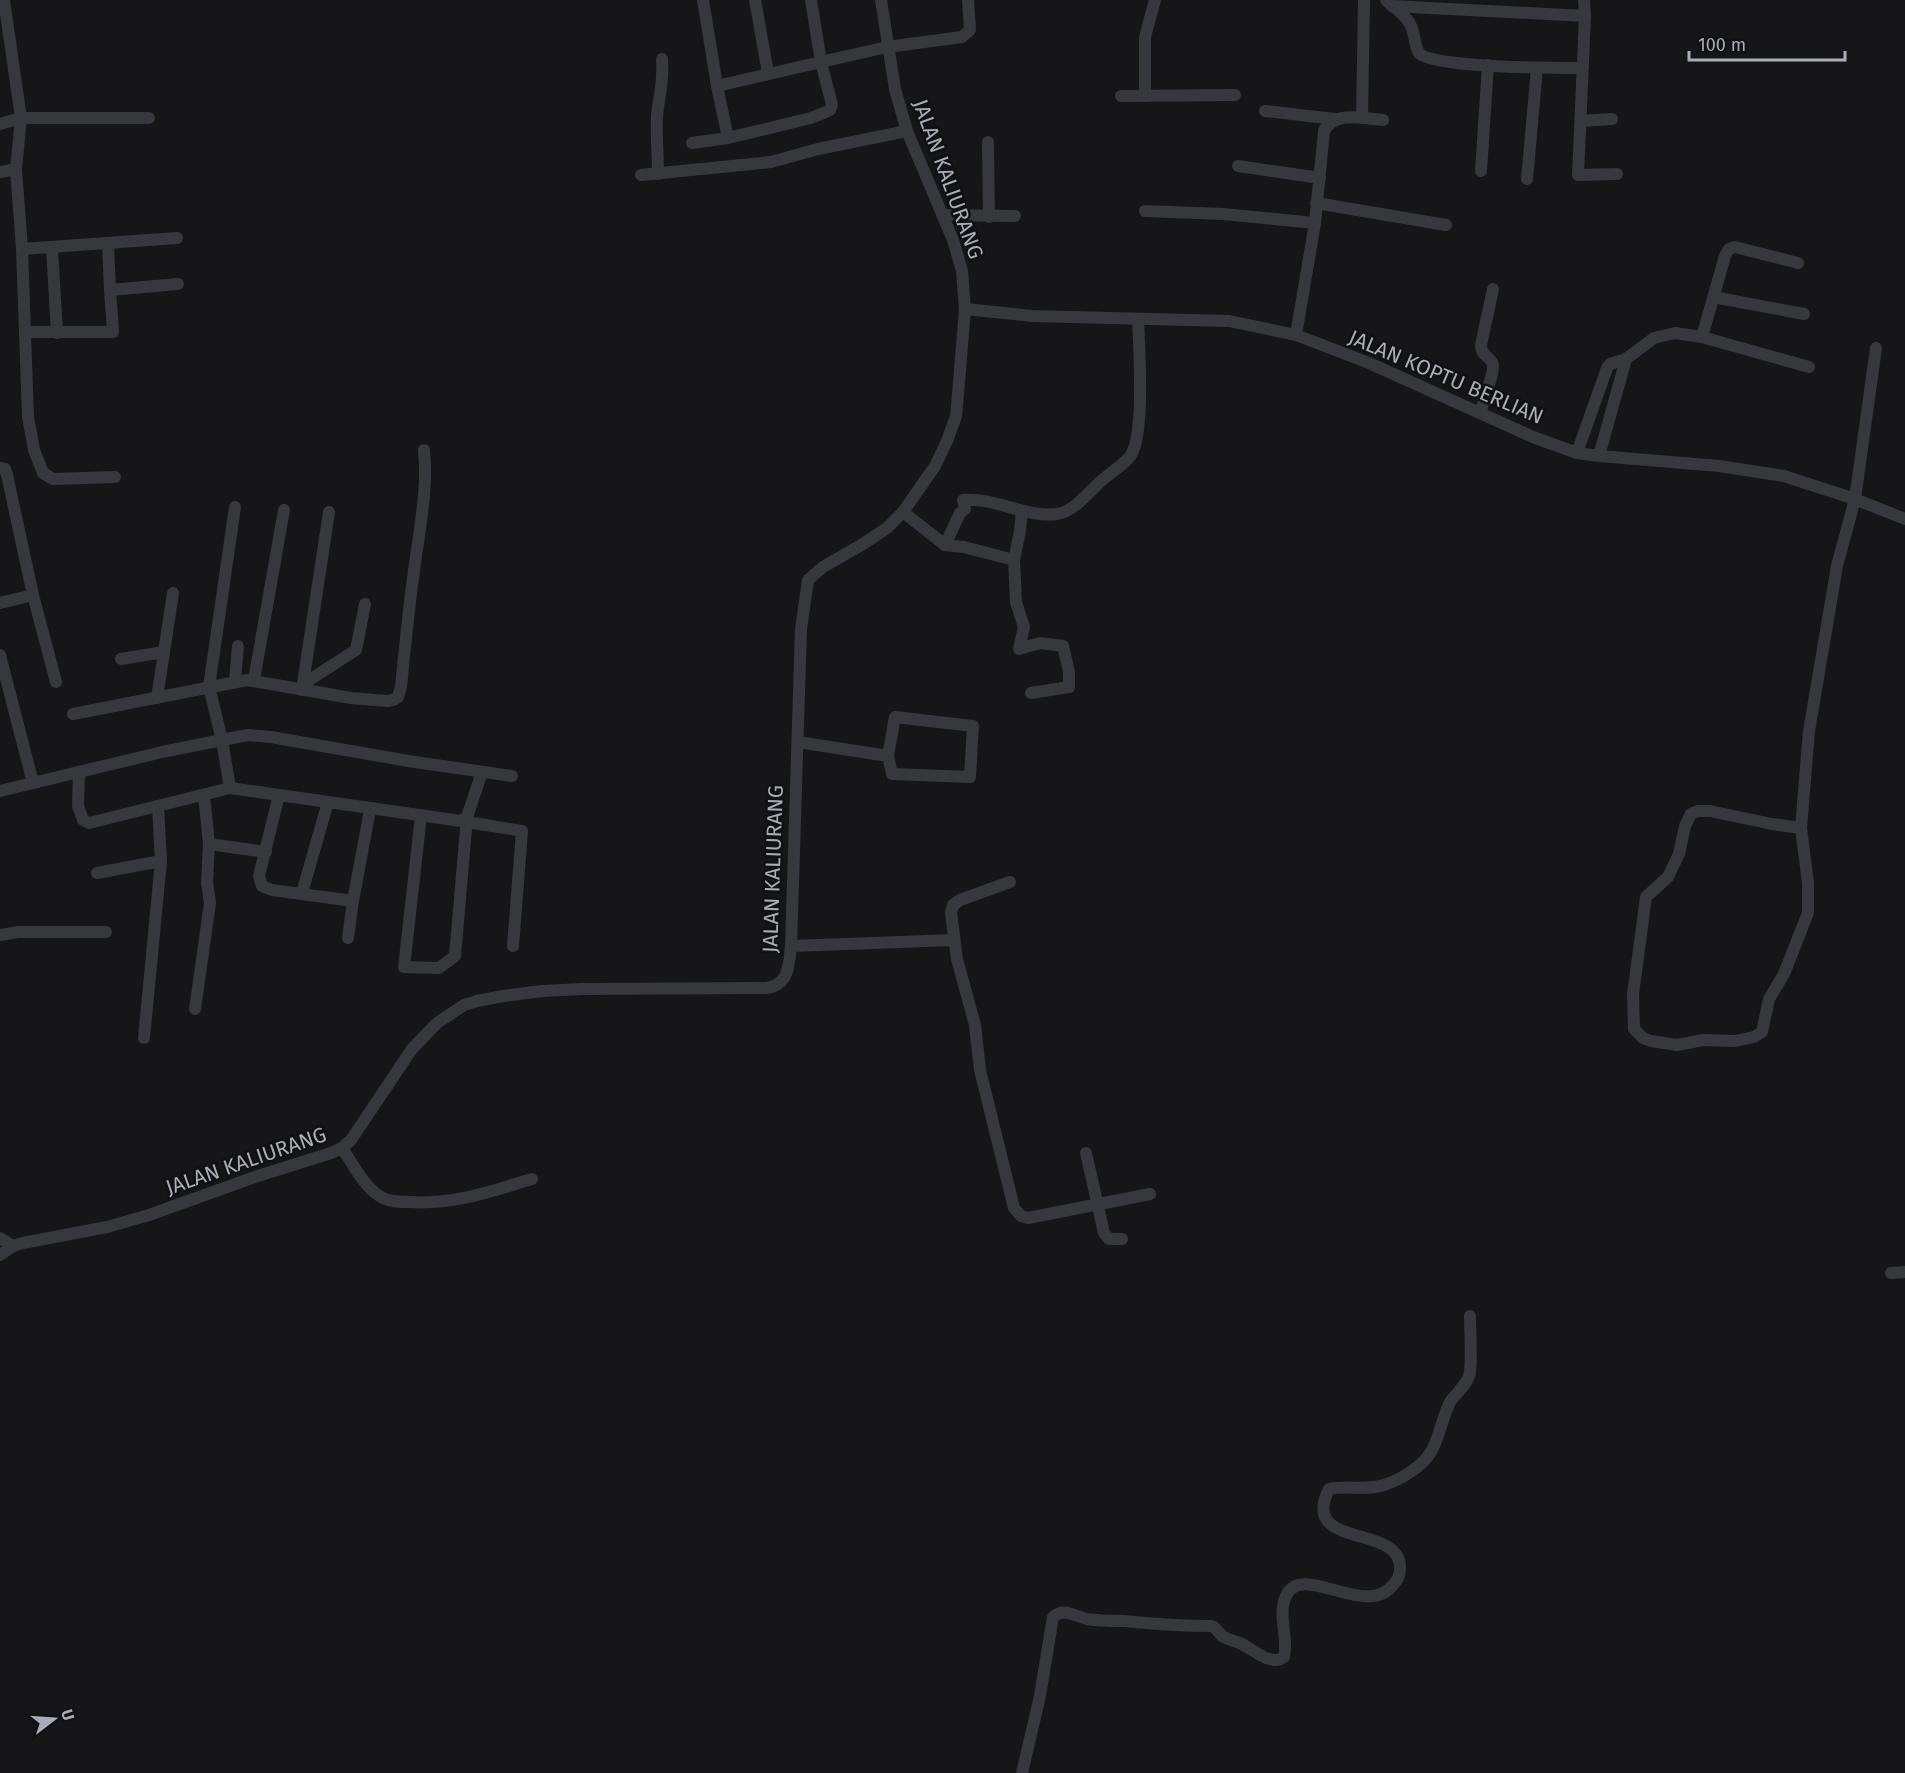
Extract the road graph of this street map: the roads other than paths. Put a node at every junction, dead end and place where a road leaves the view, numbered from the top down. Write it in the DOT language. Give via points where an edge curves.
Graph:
graph roads {
  1 [pos="4,0"];
  2 [pos="703,0"];
  3 [pos="755,0"];
  4 [pos="811,0"];
  5 [pos="881,0"];
  6 [pos="968,0"];
  7 [pos="1155,0"];
  8 [pos="1364,0"];
  9 [pos="1584,0"];
  10 [pos="1389,3"];
  11 [pos="1585,16"];
  12 [pos="3,21"];
  13 [pos="887,47"];
  14 [pos="662,59"];
  15 [pos="821,62"];
  16 [pos="1488,65"];
  17 [pos="1537,68"];
  18 [pos="1583,68"];
  19 [pos="768,73"];
  20 [pos="717,86"];
  21 [pos="1235,95"];
  22 [pos="1121,96"];
  23 [pos="1145,96"];
  24 [pos="1265,111"];
  25 [pos="21,118"];
  26 [pos="149,118"];
  27 [pos="1362,118"];
  28 [pos="1335,119"];
  29 [pos="1383,120"];
  30 [pos="1612,120"];
  31 [pos="1581,121"];
  32 [pos="0,124"];
  33 [pos="907,130"];
  34 [pos="728,138"];
  35 [pos="988,142"];
  36 [pos="692,143"];
  37 [pos="1238,166"];
  38 [pos="16,169"];
  39 [pos="1481,171"];
  40 [pos="0,172"];
  41 [pos="658,174"];
  42 [pos="1617,174"];
  43 [pos="640,175"];
  44 [pos="1320,178"];
  45 [pos="1527,179"];
  46 [pos="1316,203"];
  47 [pos="1145,211"];
  48 [pos="942,215"];
  49 [pos="1015,216"];
  50 [pos="989,217"];
  51 [pos="1315,223"];
  52 [pos="1446,225"];
  53 [pos="177,238"];
  54 [pos="108,243"];
  55 [pos="52,248"];
  56 [pos="22,249"];
  57 [pos="1798,263"];
  58 [pos="178,284"];
  59 [pos="1493,289"];
  60 [pos="110,290"];
  61 [pos="1713,297"];
  62 [pos="965,309"];
  63 [pos="1804,314"];
  64 [pos="1138,319"];
  65 [pos="25,332"];
  66 [pos="57,333"];
  67 [pos="1296,335"];
  68 [pos="1702,337"];
  69 [pos="1876,348"];
  70 [pos="1626,359"];
  71 [pos="1809,367"];
  72 [pos="1480,413"];
  73 [pos="424,450"];
  74 [pos="1577,453"];
  75 [pos="1599,456"];
  76 [pos="0,468"];
  77 [pos="116,477"];
  78 [pos="1855,499"];
  79 [pos="235,507"];
  80 [pos="284,510"];
  81 [pos="1023,511"];
  82 [pos="329,512"];
  83 [pos="903,512"];
  84 [pos="1905,519"];
  85 [pos="945,545"];
  86 [pos="1014,560"];
  87 [pos="173,593"];
  88 [pos="33,595"];
  89 [pos="0,603"];
  90 [pos="364,604"];
  91 [pos="238,646"];
  92 [pos="164,652"];
  93 [pos="0,655"];
  94 [pos="121,659"];
  95 [pos="254,680"];
  96 [pos="235,681"];
  97 [pos="56,682"];
  98 [pos="209,687"];
  99 [pos="303,687"];
  100 [pos="1030,693"];
  101 [pos="158,698"];
  102 [pos="73,714"];
  103 [pos="222,740"];
  104 [pos="798,742"];
  105 [pos="888,756"];
  106 [pos="79,772"];
  107 [pos="482,772"];
  108 [pos="512,776"];
  109 [pos="33,783"];
  110 [pos="230,788"];
  111 [pos="0,791"];
  112 [pos="204,795"];
  113 [pos="279,795"];
  114 [pos="328,802"];
  115 [pos="158,806"];
  116 [pos="370,810"];
  117 [pos="422,816"];
  118 [pos="467,820"];
  119 [pos="1801,828"];
  120 [pos="209,844"];
  121 [pos="266,852"];
  122 [pos="161,861"];
  123 [pos="98,873"];
  124 [pos="1010,882"];
  125 [pos="302,894"];
  126 [pos="353,901"];
  127 [pos="106,932"];
  128 [pos="0,935"];
  129 [pos="348,938"];
  130 [pos="954,940"];
  131 [pos="513,946"];
  132 [pos="791,946"];
  133 [pos="195,1009"];
  134 [pos="144,1038"];
  135 [pos="342,1148"];
  136 [pos="1086,1153"];
  137 [pos="532,1179"];
  138 [pos="1150,1194"];
  139 [pos="1096,1204"];
  140 [pos="0,1238"];
  141 [pos="1122,1239"];
  142 [pos="13,1246"];
  143 [pos="0,1255"];
  144 [pos="1905,1272"];
  145 [pos="1891,1273"];
  146 [pos="1470,1316"];
  147 [pos="1022,1773"];
  1 -- 12 [label="street"];
  2 -- 20 [label="street"];
  3 -- 19 [label="street"];
  4 -- 15 [label="street"];
  5 -- 13 [label="street, JALAN KALIURANG"];
  6 -- 13 [label="street" via="970,30 966,35"];
  7 -- 23 [label="street" via="1145,37"];
  8 -- 27 [label="street"];
  9 -- 11 [label="street"];
  10 -- 11 [label="street"];
  10 -- 16 [label="street" via="1411,26 1419,53 1442,61"];
  11 -- 18 [label="street"];
  12 -- 25 [label="street"];
  13 -- 15 [label="street"];
  13 -- 33 [label="street, JALAN KALIURANG"];
  14 -- 41 [label="street" via="656,125"];
  15 -- 19 [label="street"];
  15 -- 34 [label="street" via="830,110"];
  16 -- 17 [label="street"];
  16 -- 39 [label="street"];
  17 -- 18 [label="street"];
  17 -- 45 [label="street"];
  18 -- 31 [label="street"];
  19 -- 20 [label="street"];
  20 -- 34 [label="street"];
  21 -- 23 [label="street"];
  22 -- 23 [label="street"];
  24 -- 28 [label="street"];
  25 -- 26 [label="street"];
  25 -- 32 [label="street"];
  25 -- 38 [label="street"];
  27 -- 28 [label="street"];
  27 -- 29 [label="street"];
  28 -- 44 [label="street" via="1326,126 1322,137"];
  30 -- 31 [label="street"];
  31 -- 42 [label="street" via="1578,175"];
  33 -- 41 [label="street" via="771,162"];
  33 -- 48 [label="street, JALAN KALIURANG"];
  34 -- 36 [label="street"];
  35 -- 50 [label="street"];
  37 -- 44 [label="street"];
  38 -- 40 [label="street"];
  38 -- 56 [label="street"];
  41 -- 43 [label="street"];
  44 -- 46 [label="street"];
  46 -- 51 [label="street"];
  46 -- 52 [label="street"];
  47 -- 51 [label="street"];
  48 -- 50 [label="street"];
  48 -- 62 [label="street, JALAN KALIURANG" via="962,271"];
  49 -- 50 [label="street"];
  51 -- 67 [label="street"];
  53 -- 54 [label="street"];
  54 -- 55 [label="street"];
  54 -- 60 [label="street"];
  55 -- 56 [label="street"];
  55 -- 66 [label="street"];
  56 -- 65 [label="street"];
  57 -- 61 [label="street" via="1732,247 1725,256"];
  58 -- 60 [label="street"];
  59 -- 72 [label="street" via="1481,345 1492,369"];
  60 -- 66 [label="street" via="112,332"];
  61 -- 63 [label="street"];
  61 -- 68 [label="street"];
  62 -- 64 [label="street, JALAN KOPTU BERLIAN" via="1032,316"];
  62 -- 83 [label="street, JALAN KALIURANG" via="956,416 935,466"];
  64 -- 67 [label="street, JALAN KOPTU BERLIAN" via="1229,321"];
  64 -- 81 [label="street" via="1139,406 1131,456 1066,512"];
  65 -- 66 [label="street"];
  65 -- 77 [label="street" via="28,417 34,450 44,472 53,479"];
  67 -- 72 [label="street, JALAN KOPTU BERLIAN"];
  68 -- 70 [label="street" via="1675,333 1654,338"];
  68 -- 71 [label="street"];
  69 -- 78 [label="street"];
  70 -- 74 [label="street" via="1607,368"];
  70 -- 75 [label="street"];
  72 -- 74 [label="street, JALAN KOPTU BERLIAN"];
  73 -- 99 [label="street" via="425,489 399,694 393,700 373,701"];
  74 -- 75 [label="street, JALAN KOPTU BERLIAN"];
  75 -- 78 [label="street, JALAN KOPTU BERLIAN" via="1784,476"];
  76 -- 88 [label="street" via="7,475"];
  78 -- 84 [label="street, JALAN KOPTU BERLIAN"];
  78 -- 119 [label="street" via="1837,566 1819,665"];
  79 -- 98 [label="street"];
  80 -- 95 [label="street"];
  81 -- 85 [label="street" via="963,500 965,509"];
  81 -- 86 [label="street"];
  82 -- 99 [label="street"];
  83 -- 85 [label="street"];
  83 -- 104 [label="street, JALAN KALIURANG" via="887,528 808,580 801,629"];
  85 -- 86 [label="street"];
  86 -- 100 [label="street" via="1016,602 1024,627 1019,649 1040,643 1063,646 1069,672 1069,687"];
  87 -- 92 [label="street"];
  88 -- 89 [label="street"];
  88 -- 97 [label="street"];
  90 -- 99 [label="street" via="356,650"];
  91 -- 96 [label="street"];
  92 -- 94 [label="street"];
  92 -- 101 [label="street"];
  93 -- 109 [label="street"];
  95 -- 96 [label="street"];
  95 -- 99 [label="street"];
  96 -- 98 [label="street"];
  98 -- 101 [label="street"];
  98 -- 103 [label="street"];
  101 -- 102 [label="street"];
  103 -- 106 [label="street"];
  103 -- 107 [label="street" via="271,736"];
  103 -- 110 [label="street"];
  104 -- 105 [label="street"];
  104 -- 132 [label="street, JALAN KALIURANG"];
  105 -- 105 [label="street" via="892,774 970,777 973,726 895,717"];
  106 -- 109 [label="street"];
  106 -- 115 [label="street" via="78,806 84,821"];
  107 -- 108 [label="street"];
  107 -- 118 [label="street"];
  109 -- 111 [label="street"];
  110 -- 112 [label="street"];
  110 -- 113 [label="street"];
  112 -- 115 [label="street"];
  112 -- 120 [label="street"];
  113 -- 114 [label="street"];
  113 -- 121 [label="street"];
  114 -- 116 [label="street"];
  114 -- 125 [label="street"];
  115 -- 122 [label="street"];
  116 -- 117 [label="street"];
  116 -- 126 [label="street"];
  117 -- 118 [label="street"];
  117 -- 118 [label="street" via="404,967 439,968 456,956"];
  118 -- 131 [label="street" via="522,831"];
  119 -- 119 [label="street" via="1808,913 1784,974 1769,999 1762,1032 1735,1041 1702,1040 1677,1045 1643,1038 1634,1029 1633,994 1646,897 1668,877 1691,814 1710,811"];
  120 -- 121 [label="street"];
  120 -- 133 [label="street" via="210,903"];
  121 -- 125 [label="street" via="259,876 262,886"];
  122 -- 123 [label="street"];
  122 -- 134 [label="street"];
  124 -- 130 [label="street" via="955,903 951,913"];
  125 -- 126 [label="street"];
  126 -- 129 [label="street"];
  127 -- 128 [label="street"];
  130 -- 132 [label="street"];
  130 -- 139 [label="street" via="975,1024 980,1070 1015,1211 1028,1218"];
  132 -- 135 [label="street, JALAN KALIURANG" via="786,977 772,988 542,991 464,1005 436,1023 412,1049"];
  135 -- 137 [label="street" via="373,1191 394,1201 452,1201"];
  135 -- 142 [label="street, JALAN KALIURANG" via="149,1215"];
  136 -- 139 [label="street"];
  138 -- 139 [label="street"];
  139 -- 141 [label="street" via="1107,1238"];
  140 -- 142 [label="street"];
  142 -- 143 [label="street, JALAN KALIURANG"];
  144 -- 145 [label="street"];
  146 -- 147 [label="street" via="1470,1374 1440,1423 1431,1451 1403,1477 1371,1488 1329,1489 1326,1496 1325,1518 1337,1529 1392,1548 1399,1557 1400,1571 1388,1592 1370,1597 1300,1584 1289,1591 1283,1603 1286,1650 1280,1660 1225,1638 1212,1626 1058,1613 1053,1617"];
}
